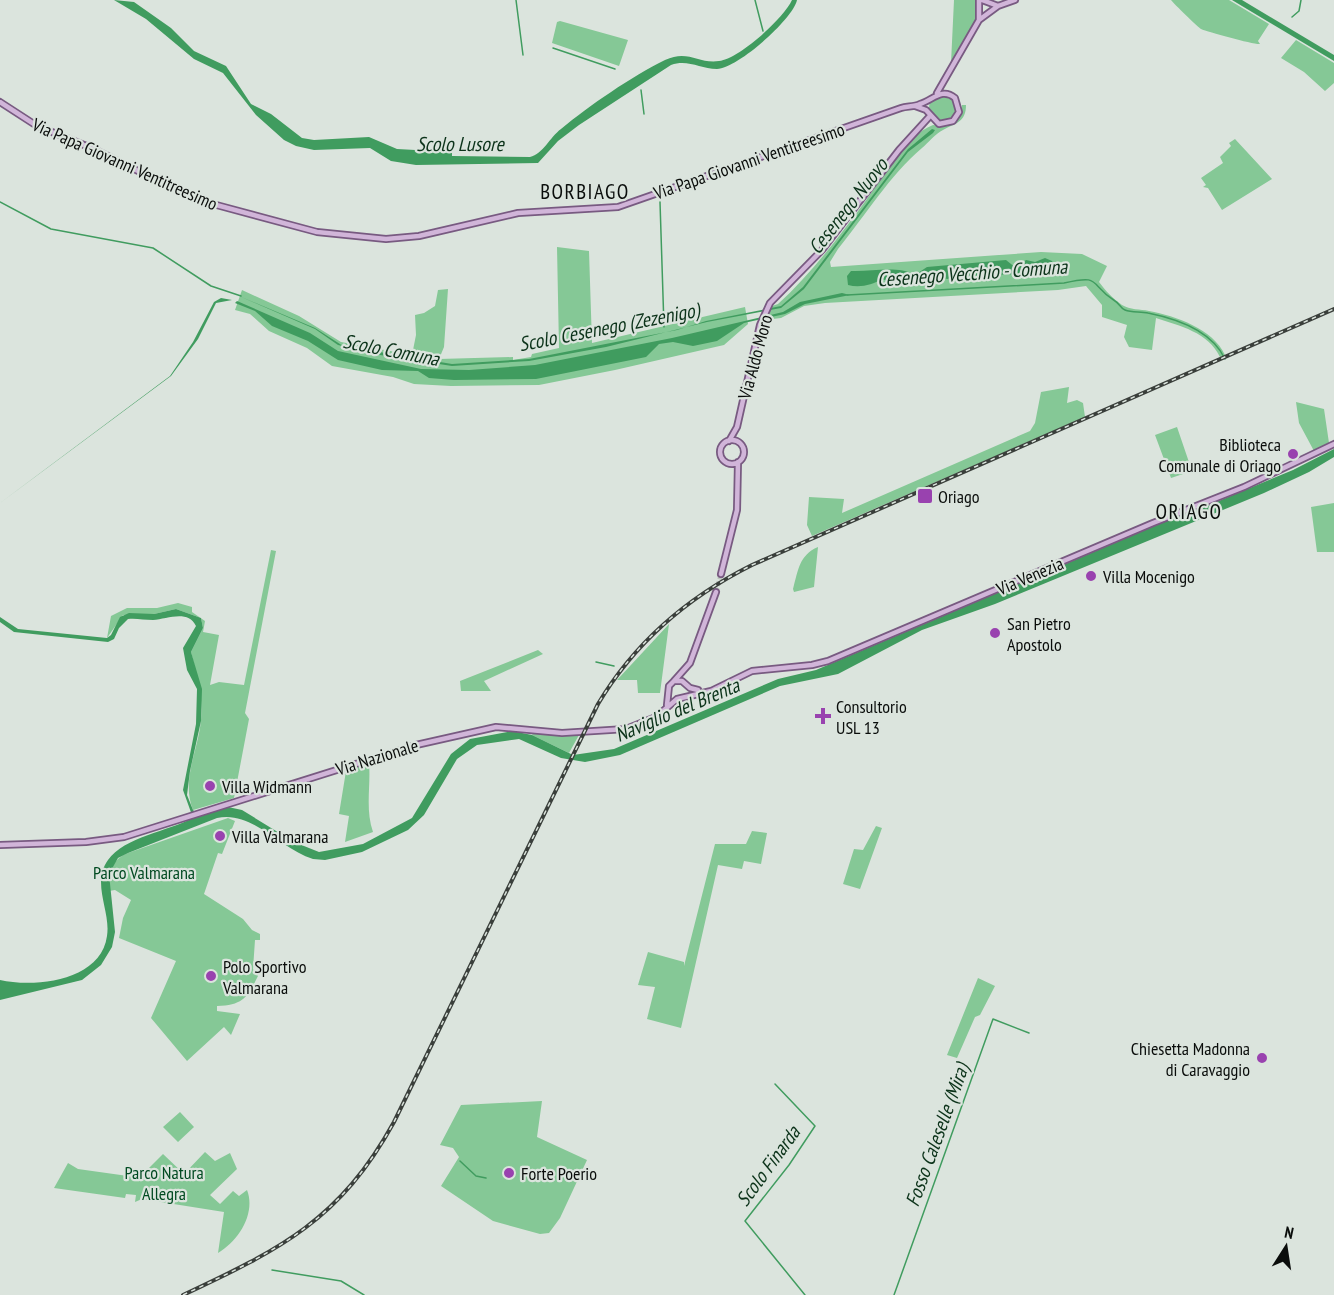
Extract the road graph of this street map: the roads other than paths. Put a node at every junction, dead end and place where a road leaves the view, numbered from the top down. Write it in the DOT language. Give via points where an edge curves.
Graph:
graph roads {
  1 [pos="980,0"];
  2 [pos="1016,0"];
  3 [pos="998,6"];
  4 [pos="979,20"];
  5 [pos="948,76"];
  6 [pos="948,94"];
  7 [pos="933,98"];
  8 [pos="0,102"];
  9 [pos="915,106"];
  10 [pos="929,115"];
  11 [pos="939,124"];
  12 [pos="922,127"];
  13 [pos="737,428"];
  14 [pos="729,441"];
  15 [pos="739,443"];
  16 [pos="1334,444"];
  17 [pos="738,462"];
  18 [pos="727,463"];
  19 [pos="736,479"];
  20 [pos="721,574"];
  21 [pos="716,592"];
  22 [pos="688,666"];
  23 [pos="674,681"];
  24 [pos="686,685"];
  25 [pos="721,686"];
  26 [pos="670,694"];
  27 [pos="686,695"];
  28 [pos="677,699"];
  29 [pos="667,707"];
  30 [pos="0,845"];
  1 -- 3 [label="main road"];
  1 -- 4 [label="main road"];
  2 -- 3 [label="main road"];
  3 -- 4 [label="main road"];
  4 -- 5 [label="main road"];
  5 -- 6 [label="main road"];
  5 -- 7 [label="main road"];
  6 -- 7 [label="main road"];
  6 -- 11 [label="main road" via="958,102 959,112 953,121"];
  7 -- 9 [label="main road, Via Papa Giovanni Ventitreesimo"];
  7 -- 10 [label="main road"];
  8 -- 9 [label="main road, Via Papa Giovanni Ventitreesimo" via="37,126 209,203 317,232 386,239 419,236 518,213 618,207"];
  9 -- 10 [label="main road" via="924,108"];
  10 -- 11 [label="main road"];
  10 -- 12 [label="main road, Via Aldo Moro"];
  11 -- 12 [label="main road"];
  12 -- 13 [label="main road, Via Aldo Moro" via="899,150 822,250 770,303 760,325"];
  13 -- 14 [label="main road, Via Aldo Moro"];
  13 -- 15 [label="main road, Via Aldo Moro"];
  14 -- 15 [label="main road"];
  14 -- 18 [label="main road" via="720,450"];
  15 -- 17 [label="main road" via="743,454"];
  16 -- 25 [label="main road, Via Venezia" via="1252,484 828,661 757,669"];
  17 -- 18 [label="main road"];
  17 -- 19 [label="main road"];
  18 -- 19 [label="main road"];
  19 -- 20 [label="main road" via="737,510"];
  21 -- 22 [label="main road"];
  22 -- 23 [label="main road"];
  22 -- 24 [label="main road"];
  23 -- 24 [label="main road"];
  23 -- 26 [label="main road" via="669,686"];
  24 -- 25 [label="main road, Via Venezia" via="696,690"];
  24 -- 27 [label="main road"];
  25 -- 27 [label="main road, Via Venezia"];
  26 -- 28 [label="main road"];
  26 -- 29 [label="main road"];
  27 -- 28 [label="main road"];
  28 -- 29 [label="main road"];
  29 -- 30 [label="main road, Via Nazionale" via="656,717 626,729 584,732 506,727 395,750 118,838"];
}
